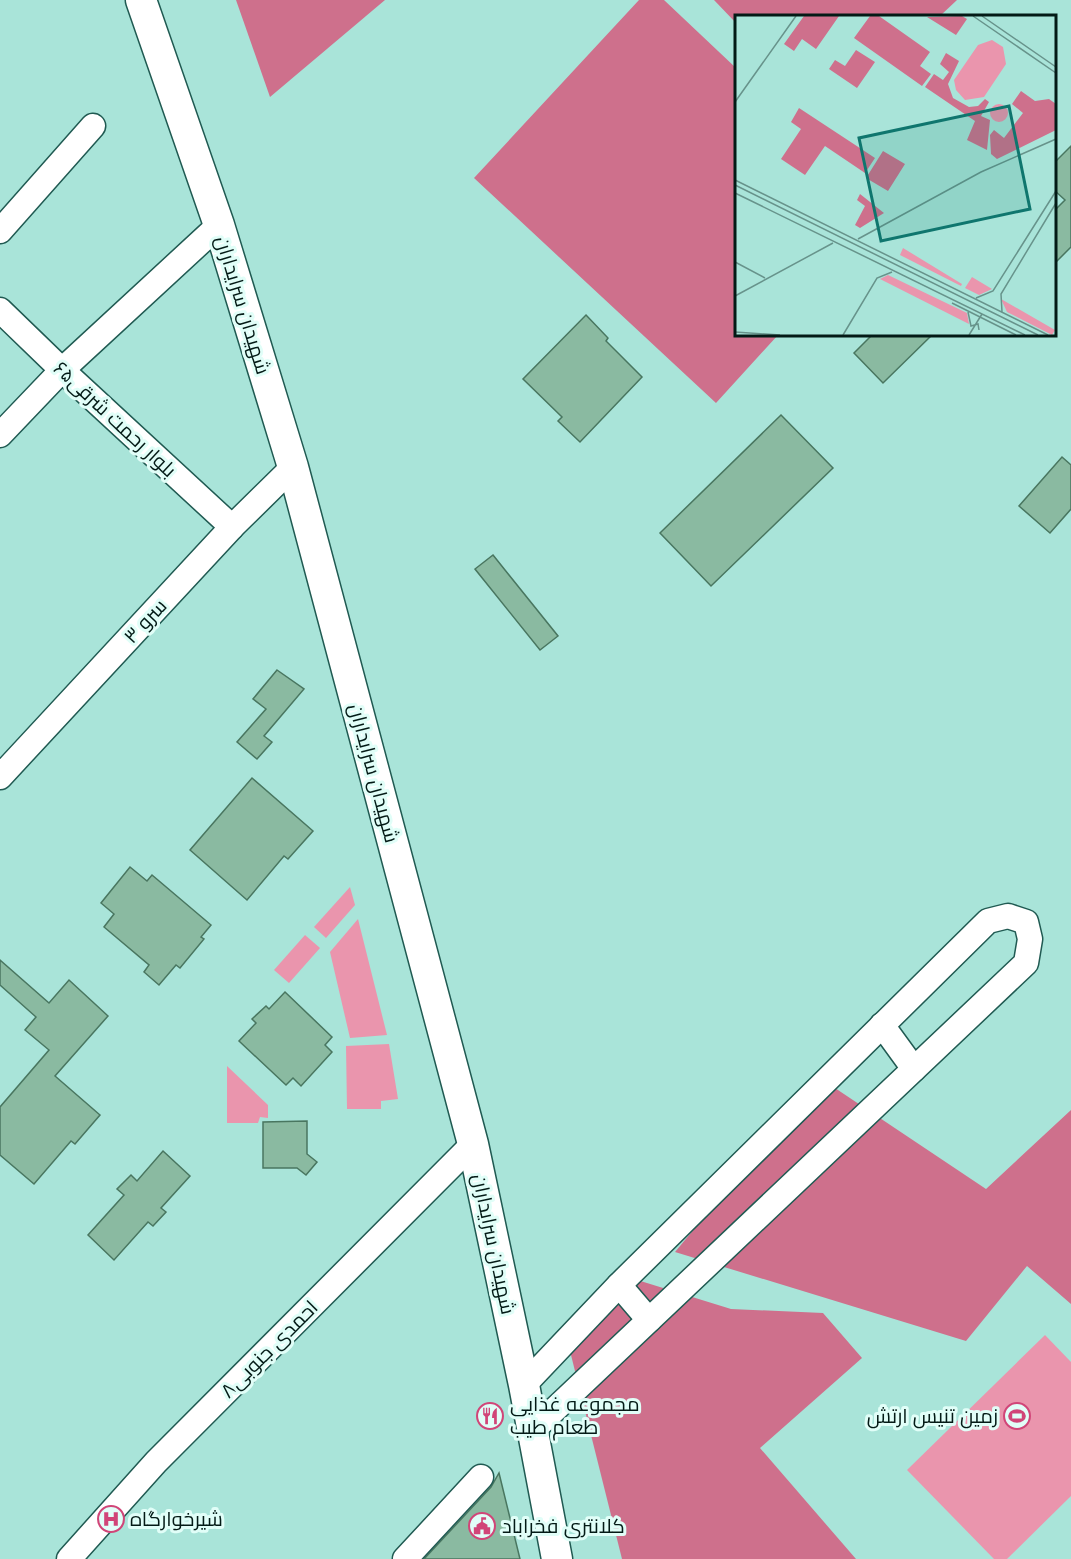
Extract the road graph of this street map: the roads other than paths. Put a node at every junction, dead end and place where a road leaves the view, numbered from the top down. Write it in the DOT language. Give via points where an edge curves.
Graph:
graph roads {
  1 [pos="141,0"];
  2 [pos="93,126"];
  3 [pos="219,225"];
  4 [pos="0,231"];
  5 [pos="0,310"];
  6 [pos="62,370"];
  7 [pos="0,435"];
  8 [pos="293,467"];
  9 [pos="232,527"];
  10 [pos="0,777"];
  11 [pos="882,1025"];
  12 [pos="914,1069"];
  13 [pos="472,1144"];
  14 [pos="619,1285"];
  15 [pos="649,1320"];
  16 [pos="524,1385"];
  17 [pos="532,1431"];
  18 [pos="481,1477"];
  19 [pos="69,1559"];
  20 [pos="405,1559"];
  21 [pos="557,1559"];
  1 -- 3 [label="street, شهیدان سرایداران"];
  2 -- 4 [label="street"];
  3 -- 6 [label="street"];
  3 -- 8 [label="street, شهیدان سرایداران"];
  5 -- 6 [label="street, بلوار رحمت شرقی۶۵"];
  6 -- 7 [label="street"];
  6 -- 9 [label="street, بلوار رحمت شرقی۶۵"];
  8 -- 9 [label="street, سرو ۳"];
  8 -- 13 [label="street, شهیدان سرایداران"];
  9 -- 10 [label="street, سرو ۳"];
  11 -- 12 [label="street"];
  11 -- 12 [label="street" via="988,921 1008,916 1026,922 1030,939 1026,963"];
  11 -- 14 [label="street"];
  12 -- 15 [label="street"];
  13 -- 16 [label="street, شهیدان سرایداران"];
  13 -- 19 [label="street, احمدی جنوبی۸" via="156,1462"];
  14 -- 15 [label="street"];
  14 -- 16 [label="street"];
  15 -- 17 [label="street"];
  16 -- 17 [label="street, شهیدان سرایداران"];
  17 -- 21 [label="street, شهیدان سرایداران"];
  18 -- 20 [label="street"];
}
